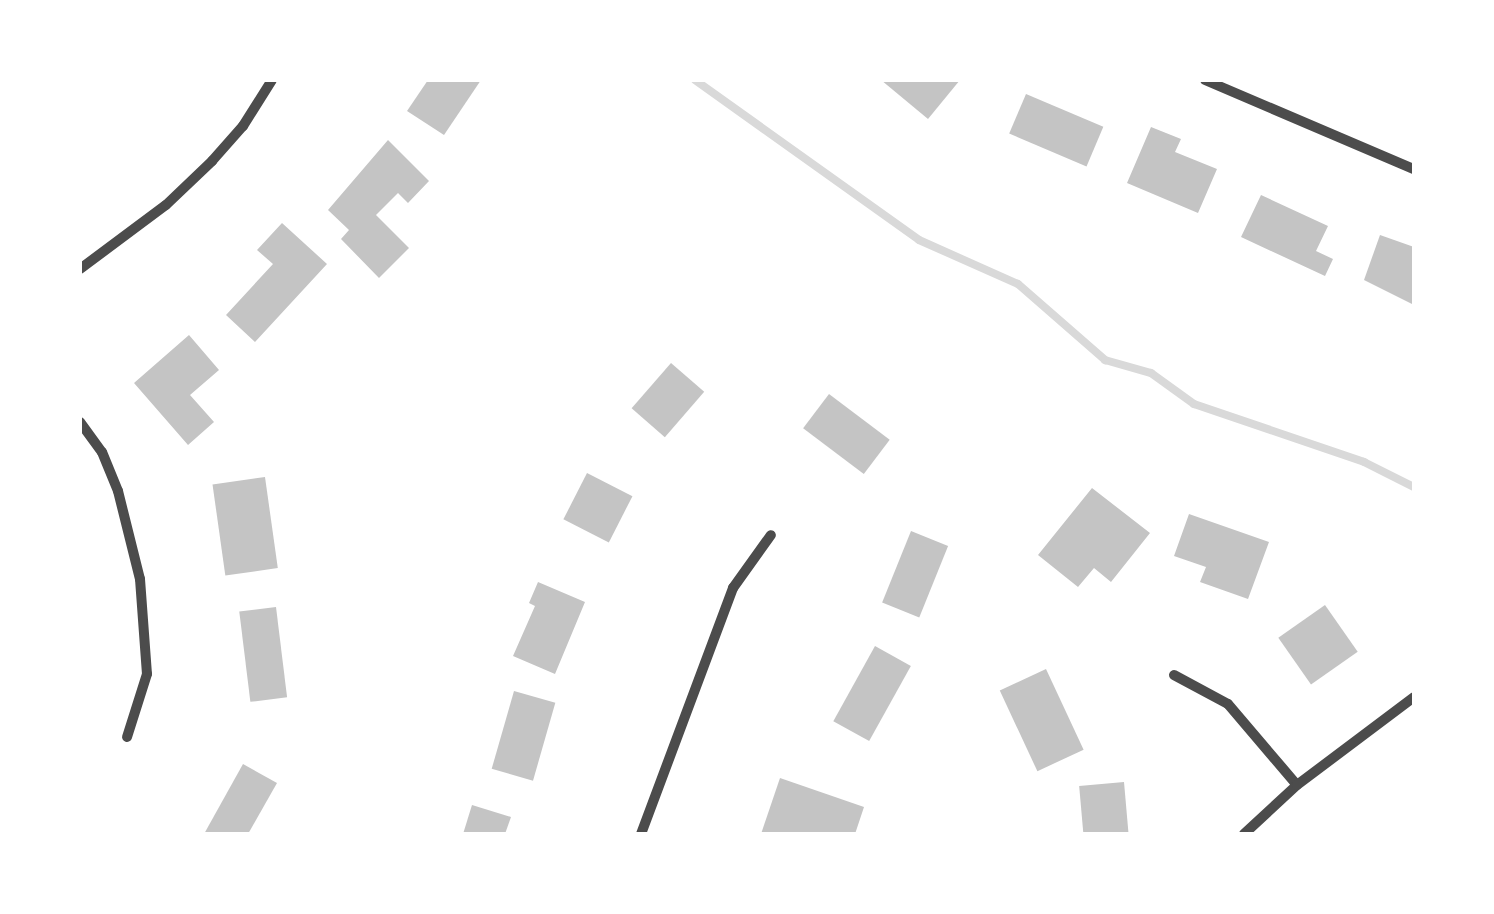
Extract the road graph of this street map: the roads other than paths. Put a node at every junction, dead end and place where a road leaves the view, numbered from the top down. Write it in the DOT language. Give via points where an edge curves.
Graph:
graph roads {
  1 [pos="272,80"];
  2 [pos="1205,80"];
  3 [pos="1414,169"];
  4 [pos="80,269"];
  5 [pos="80,422"];
  6 [pos="771,535"];
  7 [pos="1174,675"];
  8 [pos="1414,697"];
  9 [pos="127,737"];
  10 [pos="1297,785"];
  11 [pos="641,834"];
  12 [pos="1244,834"];
  1 -- 4 [label="street" via="212,161"];
  2 -- 3 [label="street"];
  5 -- 9 [label="street" via="118,491 140,579 147,674"];
  6 -- 11 [label="street" via="733,588"];
  7 -- 10 [label="street" via="1228,704"];
  8 -- 10 [label="street"];
  10 -- 12 [label="street"];
}
